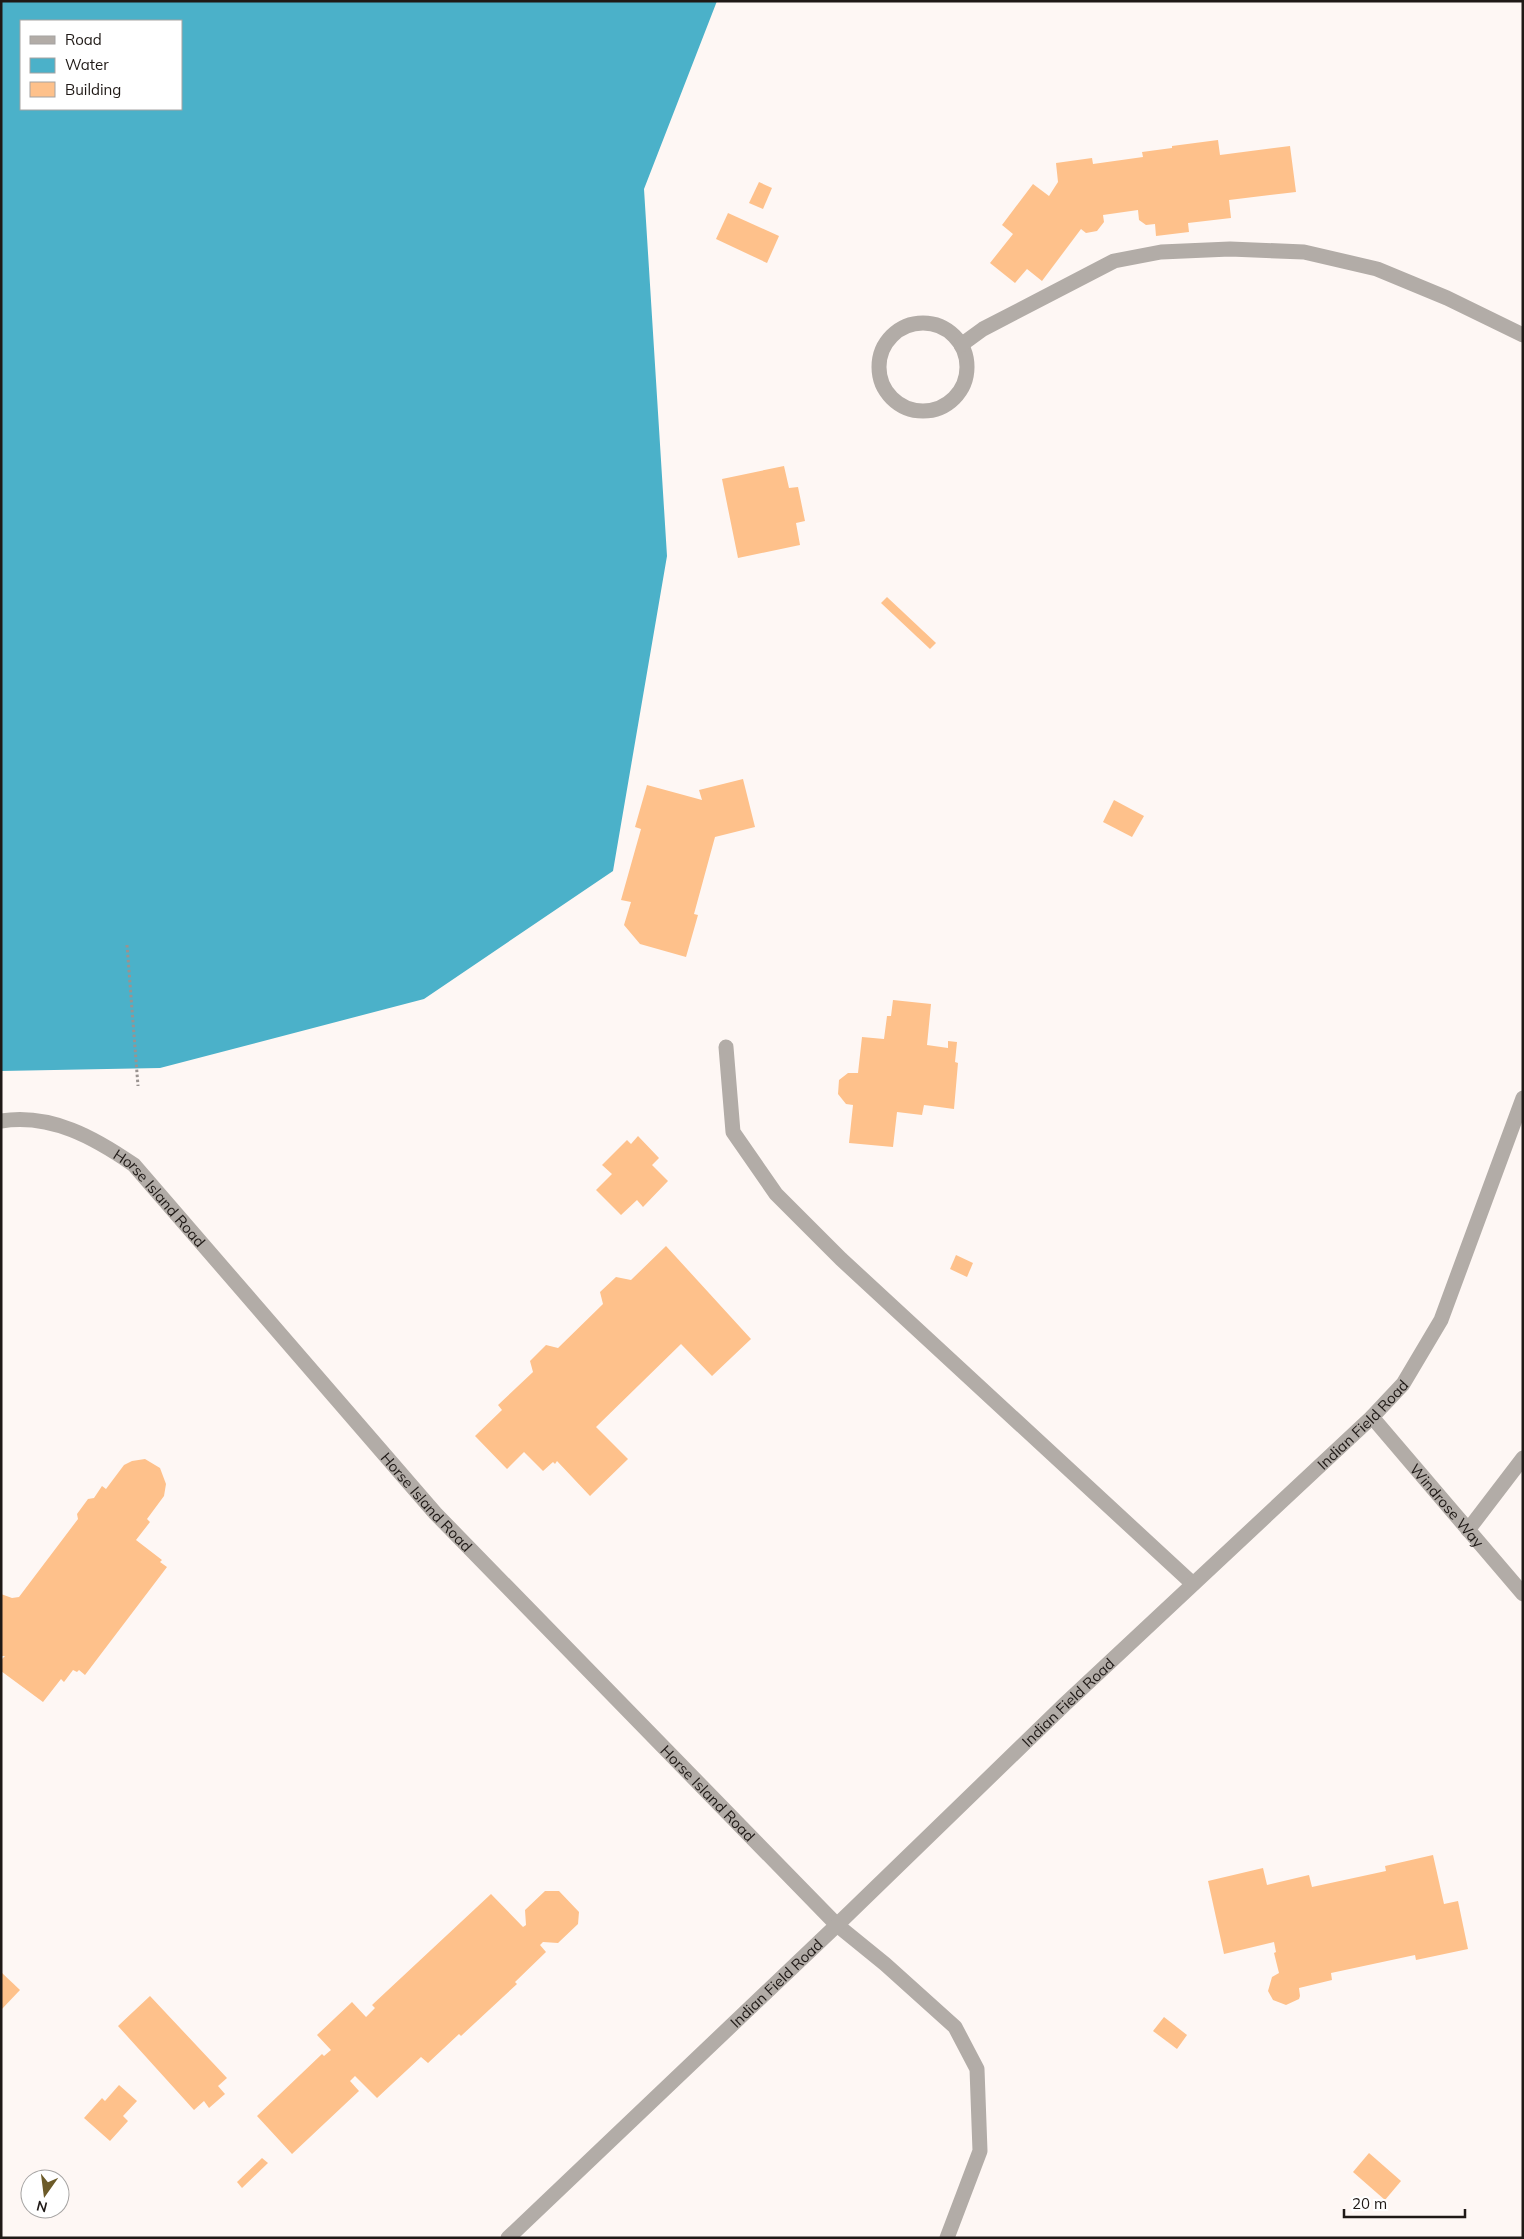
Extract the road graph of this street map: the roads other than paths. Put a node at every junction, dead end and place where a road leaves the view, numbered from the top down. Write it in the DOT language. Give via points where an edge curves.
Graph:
graph roads {
  1 [pos="1523,335"];
  2 [pos="961,345"];
  3 [pos="726,1047"];
  4 [pos="1523,1098"];
  5 [pos="1,1121"];
  6 [pos="1372,1418"];
  7 [pos="1523,1458"];
  8 [pos="1468,1530"];
  9 [pos="1194,1584"];
  10 [pos="1523,1594"];
  11 [pos="838,1926"];
  12 [pos="508,2238"];
  13 [pos="947,2238"];
  1 -- 2 [label="street" via="1377,269 1304,252 1230,249 1161,252 1114,261 983,329"];
  2 -- 2 [label="street" via="967,365 963,386 942,407 912,410 898,404 888,393 881,380 879,366 882,352 899,331 912,325 940,327"];
  3 -- 9 [label="street" via="733,1132 776,1194 841,1260"];
  4 -- 6 [label="street, Indian Field Road" via="1441,1320 1403,1384"];
  5 -- 11 [label="street, Horse Island Road" via="44,1122 76,1130 134,1165 435,1513"];
  6 -- 8 [label="street, Windrose Way"];
  6 -- 9 [label="street, Indian Field Road"];
  7 -- 8 [label="street"];
  8 -- 10 [label="street, Windrose Way"];
  9 -- 11 [label="street, Indian Field Road" via="1065,1704"];
  11 -- 12 [label="street, Indian Field Road"];
  11 -- 13 [label="street, Horse Island Road" via="955,2027 977,2069 980,2151"];
}
